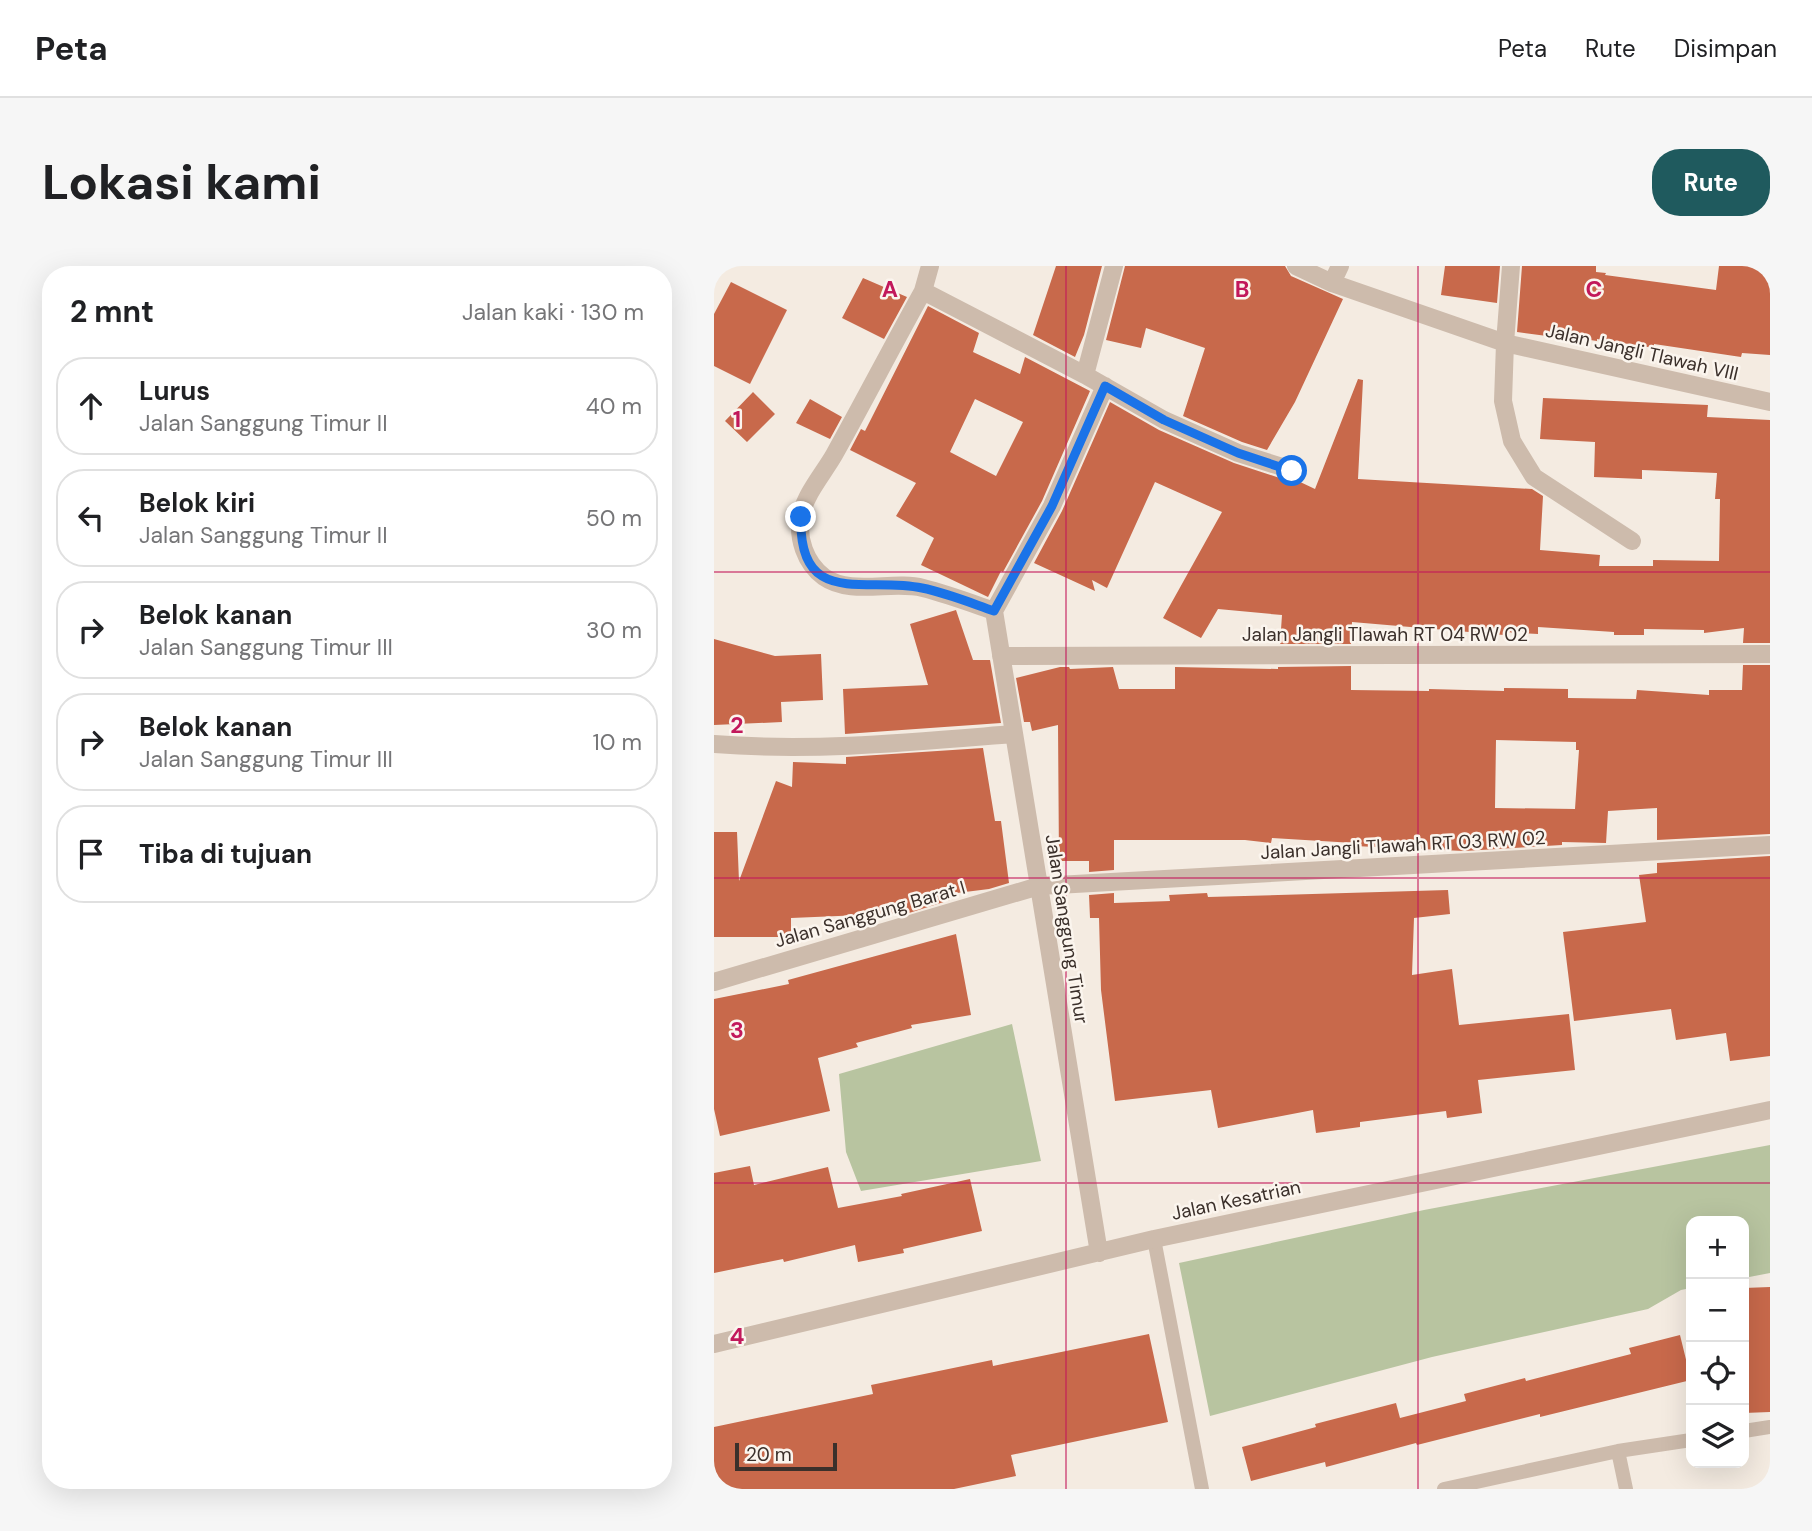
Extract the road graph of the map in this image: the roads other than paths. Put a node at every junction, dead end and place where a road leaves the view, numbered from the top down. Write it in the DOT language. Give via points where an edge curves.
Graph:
graph roads {
  1 [pos="930,266"];
  2 [pos="1114,266"];
  3 [pos="1296,266"];
  4 [pos="1340,266"];
  5 [pos="1511,266"];
  6 [pos="1332,283"];
  7 [pos="923,291"];
  8 [pos="1505,342"];
  9 [pos="1085,374"];
  10 [pos="1105,386"];
  11 [pos="1770,402"];
  12 [pos="1292,471"];
  13 [pos="1632,541"];
  14 [pos="994,611"];
  15 [pos="1770,654"];
  16 [pos="1000,656"];
  17 [pos="1013,734"];
  18 [pos="714,744"];
  19 [pos="1770,845"];
  20 [pos="1039,886"];
  21 [pos="714,982"];
  22 [pos="1770,1110"];
  23 [pos="1154,1239"];
  24 [pos="1099,1253"];
  25 [pos="714,1344"];
  26 [pos="1770,1427"];
  27 [pos="1749,1430"];
  28 [pos="1686,1441"];
  29 [pos="1618,1451"];
  30 [pos="1202,1489"];
  31 [pos="1444,1489"];
  32 [pos="1626,1489"];
  1 -- 7 [label="street"];
  2 -- 9 [label="street"];
  3 -- 6 [label="street, Jalan Jangli Tlawah VIII"];
  4 -- 6 [label="street"];
  5 -- 8 [label="street"];
  6 -- 8 [label="street, Jalan Jangli Tlawah VIII"];
  7 -- 9 [label="street"];
  7 -- 14 [label="street" via="805,501 803,548 810,564 837,583 922,587"];
  8 -- 11 [label="street, Jalan Jangli Tlawah VIII"];
  8 -- 13 [label="street" via="1503,401 1512,441 1534,477"];
  9 -- 10 [label="street"];
  10 -- 12 [label="street" via="1164,420"];
  10 -- 14 [label="street" via="1052,506"];
  14 -- 16 [label="street, Jalan Sanggung Timur"];
  15 -- 16 [label="street, Jalan Jangli Tlawah RT 04 RW 02"];
  16 -- 17 [label="street, Jalan Sanggung Timur"];
  17 -- 18 [label="street" via="770,748"];
  17 -- 20 [label="street, Jalan Sanggung Timur"];
  19 -- 20 [label="street, Jalan Jangli Tlawah RT 03 RW 02"];
  20 -- 21 [label="street, Jalan Sanggung Barat I"];
  20 -- 24 [label="street, Jalan Sanggung Timur"];
  22 -- 23 [label="street, Jalan Kesatrian"];
  23 -- 24 [label="street, Jalan Kesatrian"];
  23 -- 30 [label="lane"];
  24 -- 25 [label="street, Jalan Kesatrian"];
  26 -- 27 [label="lane"];
  28 -- 29 [label="lane"];
  29 -- 31 [label="lane"];
  29 -- 32 [label="lane"];
}
